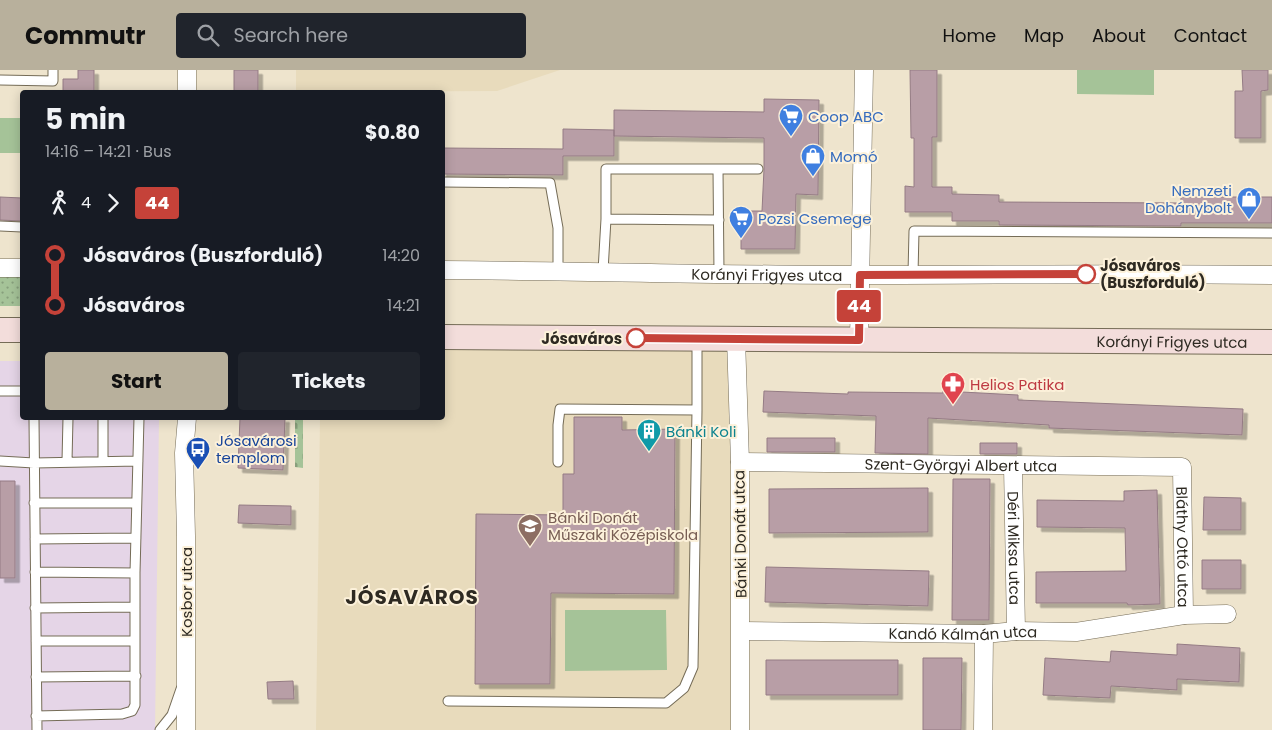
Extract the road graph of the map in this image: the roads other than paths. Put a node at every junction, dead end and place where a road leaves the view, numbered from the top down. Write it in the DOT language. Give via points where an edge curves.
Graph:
graph roads {
  1 [pos="53,70"];
  2 [pos="187,70"];
  3 [pos="864,70"];
  4 [pos="0,80"];
  5 [pos="187,90"];
  6 [pos="758,169"];
  7 [pos="718,170"];
  8 [pos="445,182"];
  9 [pos="606,219"];
  10 [pos="719,220"];
  11 [pos="0,226"];
  12 [pos="20,226"];
  13 [pos="1272,234"];
  14 [pos="0,268"];
  15 [pos="20,268"];
  16 [pos="445,270"];
  17 [pos="558,271"];
  18 [pos="603,271"];
  19 [pos="719,274"];
  20 [pos="913,274"];
  21 [pos="860,275"];
  22 [pos="1272,275"];
  23 [pos="0,330"];
  24 [pos="20,330"];
  25 [pos="445,337"];
  26 [pos="697,338"];
  27 [pos="736,338"];
  28 [pos="859,340"];
  29 [pos="1272,342"];
  30 [pos="20,390"];
  31 [pos="0,391"];
  32 [pos="697,410"];
  33 [pos="34,420"];
  34 [pos="68,420"];
  35 [pos="103,420"];
  36 [pos="139,420"];
  37 [pos="180,420"];
  38 [pos="187,420"];
  39 [pos="184,453"];
  40 [pos="103,460"];
  41 [pos="0,461"];
  42 [pos="67,461"];
  43 [pos="138,461"];
  44 [pos="558,462"];
  45 [pos="740,462"];
  46 [pos="34,463"];
  47 [pos="1013,466"];
  48 [pos="1182,468"];
  49 [pos="34,503"];
  50 [pos="136,503"];
  51 [pos="136,538"];
  52 [pos="35,539"];
  53 [pos="35,572"];
  54 [pos="135,572"];
  55 [pos="135,607"];
  56 [pos="35,608"];
  57 [pos="1227,614"];
  58 [pos="1184,615"];
  59 [pos="741,631"];
  60 [pos="1016,631"];
  61 [pos="984,634"];
  62 [pos="36,641"];
  63 [pos="136,641"];
  64 [pos="136,676"];
  65 [pos="36,677"];
  66 [pos="186,678"];
  67 [pos="448,700"];
  68 [pos="36,716"];
  69 [pos="37,730"];
  70 [pos="160,730"];
  71 [pos="186,730"];
  72 [pos="740,730"];
  73 [pos="983,730"];
  1 -- 4 [label="lane" via="53,81"];
  2 -- 5 [label="street"];
  3 -- 21 [label="street"];
  6 -- 7 [label="lane"];
  7 -- 9 [label="lane" via="606,169"];
  7 -- 10 [label="lane"];
  8 -- 17 [label="lane" via="550,183 558,228"];
  9 -- 10 [label="lane"];
  9 -- 18 [label="lane"];
  10 -- 19 [label="lane"];
  11 -- 12 [label="lane"];
  13 -- 20 [label="lane" via="914,231"];
  14 -- 15 [label="street"];
  16 -- 17 [label="street, Korányi Frigyes utca"];
  17 -- 18 [label="street, Korányi Frigyes utca"];
  18 -- 19 [label="street, Korányi Frigyes utca"];
  19 -- 21 [label="street, Korányi Frigyes utca"];
  20 -- 21 [label="street, Korányi Frigyes utca"];
  20 -- 22 [label="street, Korányi Frigyes utca"];
  21 -- 28 [label="street"];
  23 -- 24 [label="street"];
  25 -- 26 [label="street, Korányi Frigyes utca"];
  26 -- 27 [label="street, Korányi Frigyes utca"];
  26 -- 32 [label="lane"];
  27 -- 28 [label="street, Korányi Frigyes utca"];
  27 -- 45 [label="street, Bánki Donát utca"];
  28 -- 29 [label="street, Korányi Frigyes utca"];
  30 -- 31 [label="lane"];
  32 -- 44 [label="lane" via="560,409"];
  32 -- 67 [label="lane" via="693,667 684,688 666,703"];
  33 -- 46 [label="lane"];
  34 -- 42 [label="lane"];
  35 -- 40 [label="lane"];
  36 -- 43 [label="lane"];
  37 -- 39 [label="street"];
  38 -- 39 [label="street"];
  39 -- 66 [label="street, Kosbor utca"];
  40 -- 42 [label="lane"];
  40 -- 43 [label="lane"];
  41 -- 46 [label="lane"];
  42 -- 46 [label="lane"];
  43 -- 50 [label="lane"];
  45 -- 47 [label="street, Szent-Györgyi Albert utca"];
  45 -- 59 [label="street, Bánki Donát utca"];
  46 -- 49 [label="lane"];
  47 -- 48 [label="street, Szent-Györgyi Albert utca"];
  47 -- 60 [label="street, Déri Miksa utca"];
  48 -- 58 [label="street, Bláthy Ottó utca"];
  49 -- 50 [label="lane"];
  49 -- 52 [label="lane"];
  50 -- 51 [label="lane"];
  51 -- 52 [label="lane"];
  51 -- 54 [label="lane"];
  52 -- 53 [label="lane"];
  53 -- 54 [label="lane"];
  53 -- 56 [label="lane"];
  54 -- 55 [label="lane"];
  55 -- 56 [label="lane"];
  55 -- 63 [label="lane"];
  56 -- 62 [label="lane"];
  57 -- 58 [label="street, Bláthy Ottó utca"];
  58 -- 60 [label="street, Kandó Kálmán utca" via="1076,632"];
  59 -- 61 [label="street, Kandó Kálmán utca"];
  59 -- 72 [label="street, Bánki Donát utca"];
  60 -- 61 [label="street, Kandó Kálmán utca"];
  61 -- 73 [label="street"];
  62 -- 63 [label="lane"];
  62 -- 65 [label="lane"];
  63 -- 64 [label="lane"];
  64 -- 65 [label="lane"];
  64 -- 68 [label="lane" via="132,712"];
  65 -- 68 [label="lane"];
  66 -- 70 [label="lane" via="172,715"];
  66 -- 71 [label="street, Kosbor utca"];
  68 -- 69 [label="lane"];
}
